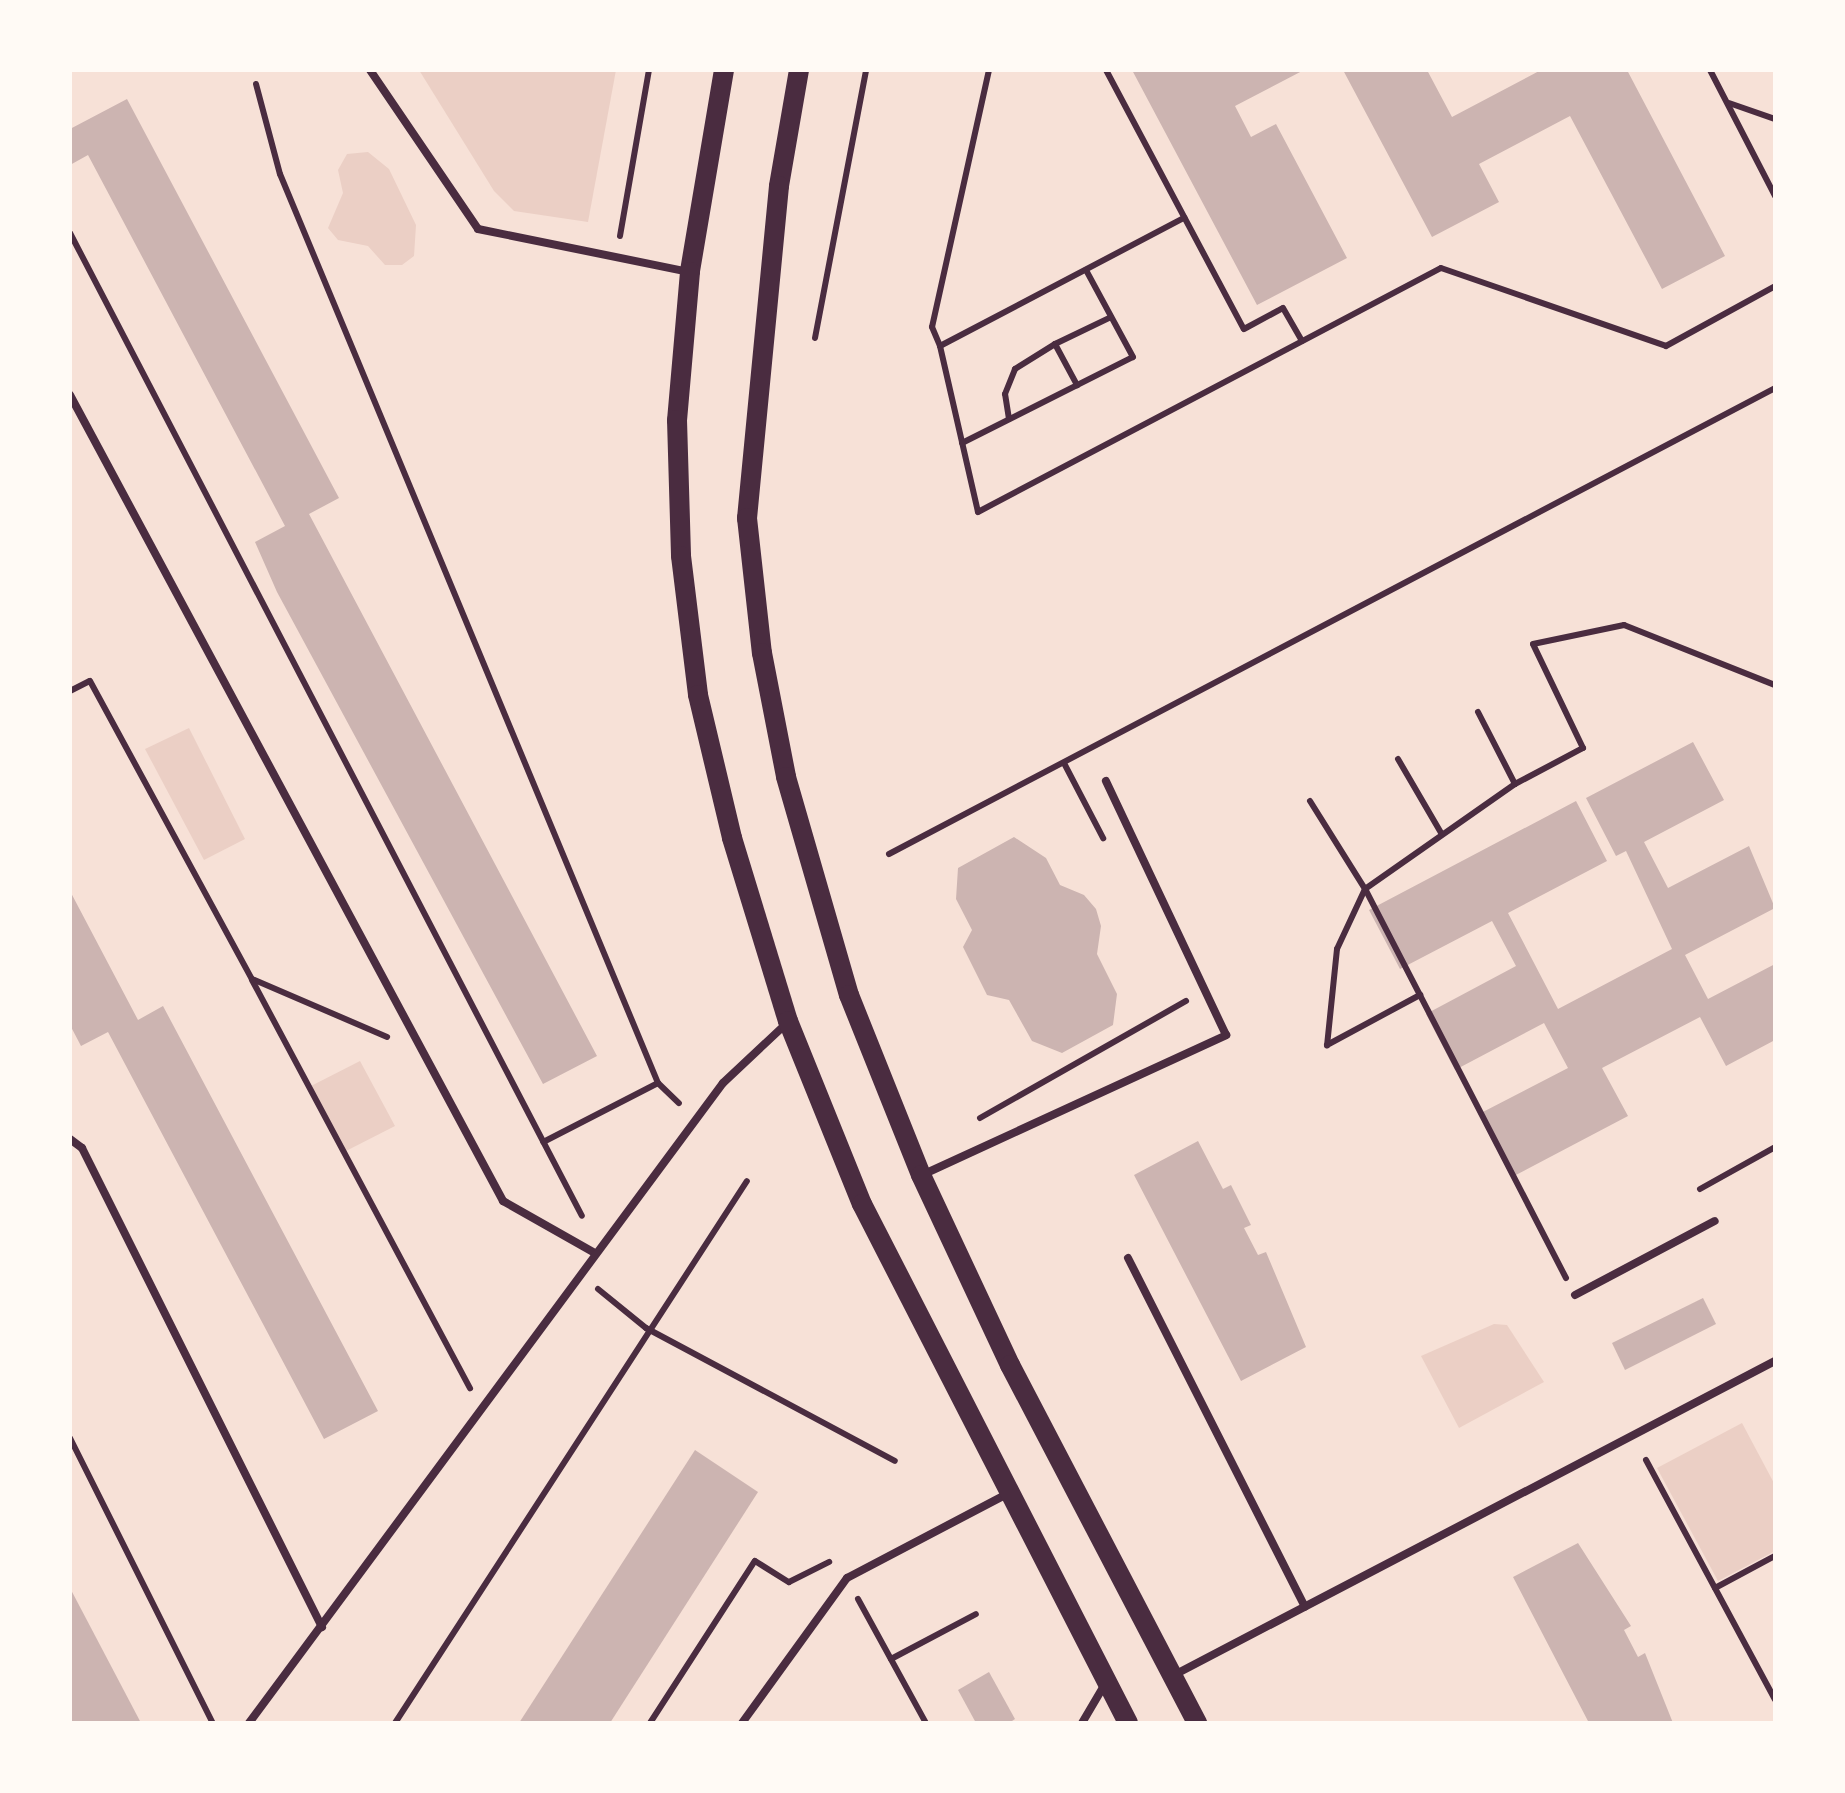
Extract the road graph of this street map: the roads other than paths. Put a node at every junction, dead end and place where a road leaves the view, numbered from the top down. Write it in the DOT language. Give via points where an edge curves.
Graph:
graph roads {
  1 [pos="370,70"];
  2 [pos="724,70"];
  3 [pos="799,70"];
  4 [pos="690,272"];
  5 [pos="70,394"];
  6 [pos="1106,781"];
  7 [pos="788,1021"];
  8 [pos="70,1140"];
  9 [pos="921,1175"];
  10 [pos="1715,1221"];
  11 [pos="596,1251"];
  12 [pos="1128,1258"];
  13 [pos="1576,1295"];
  14 [pos="1775,1361"];
  15 [pos="1008,1493"];
  16 [pos="1305,1606"];
  17 [pos="322,1627"];
  18 [pos="1172,1676"];
  19 [pos="1107,1680"];
  20 [pos="250,1723"];
  21 [pos="742,1723"];
  22 [pos="1082,1723"];
  23 [pos="1128,1723"];
  24 [pos="1197,1723"];
  1 -- 4 [label="lane" via="478,229"];
  2 -- 4 [label="main road"];
  3 -- 9 [label="main road" via="762,334 747,518 786,777 849,995"];
  4 -- 7 [label="main road" via="677,420 681,556 698,695 732,838"];
  5 -- 11 [label="lane" via="503,1201"];
  6 -- 9 [label="lane" via="1226,1034"];
  7 -- 11 [label="lane" via="722,1083"];
  7 -- 15 [label="main road" via="862,1204"];
  8 -- 17 [label="lane" via="82,1148"];
  9 -- 18 [label="main road" via="1010,1365"];
  10 -- 13 [label="lane"];
  11 -- 17 [label="lane"];
  12 -- 16 [label="lane"];
  14 -- 16 [label="lane"];
  15 -- 19 [label="main road"];
  15 -- 21 [label="lane" via="847,1578"];
  16 -- 18 [label="lane"];
  17 -- 20 [label="lane"];
  18 -- 24 [label="main road"];
  19 -- 22 [label="lane"];
  19 -- 23 [label="main road"];
}
